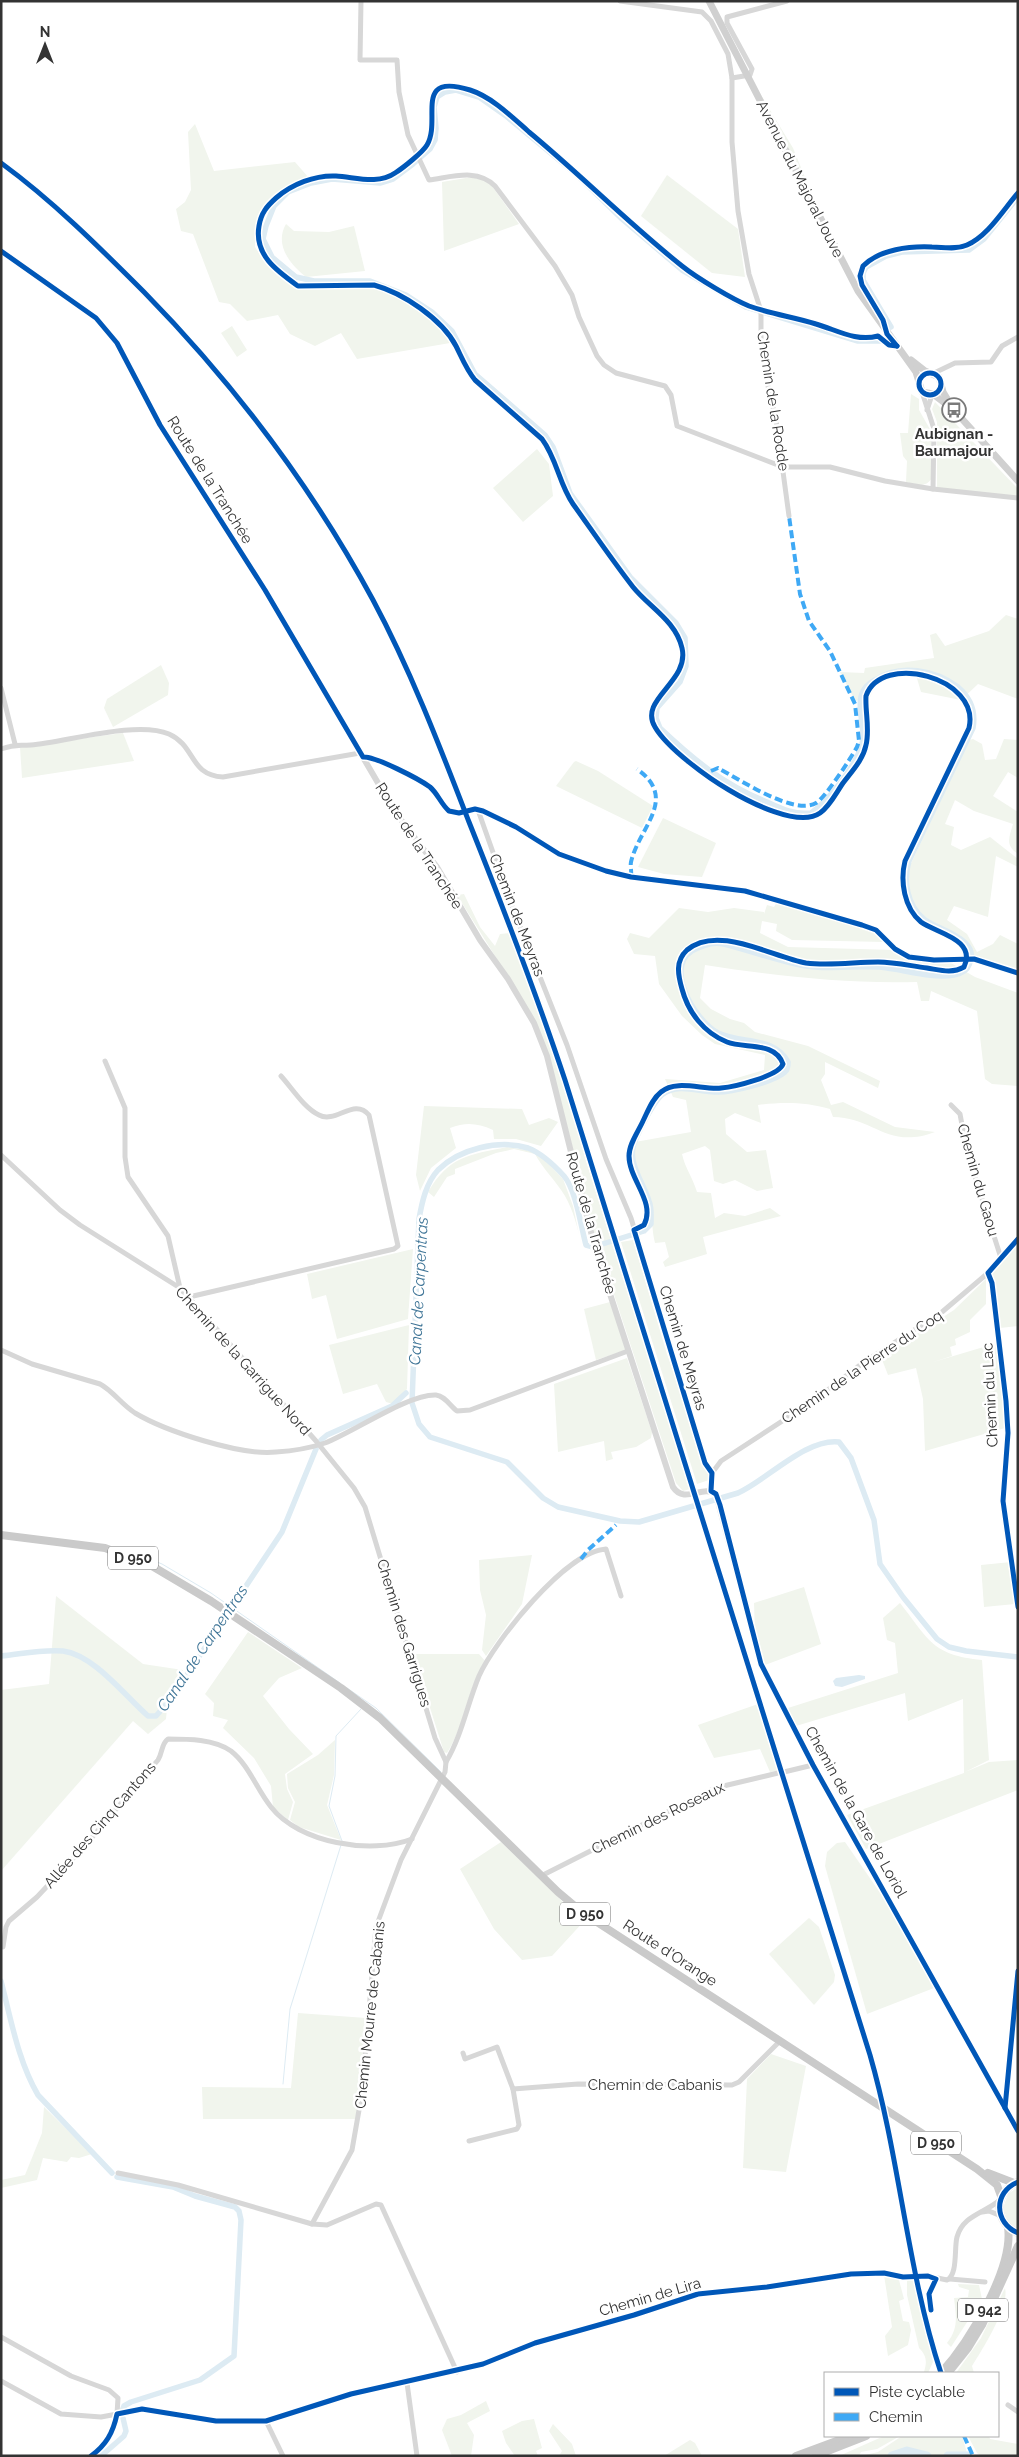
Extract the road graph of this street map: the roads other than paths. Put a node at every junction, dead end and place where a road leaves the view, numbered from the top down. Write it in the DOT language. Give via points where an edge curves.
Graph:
graph roads {
  1 [pos="361,1"];
  2 [pos="620,1"];
  3 [pos="708,1"];
  4 [pos="787,1"];
  5 [pos="747,76"];
  6 [pos="732,78"];
  7 [pos="1,251"];
  8 [pos="1018,337"];
  9 [pos="901,351"];
  10 [pos="948,366"];
  11 [pos="931,374"];
  12 [pos="920,381"];
  13 [pos="941,383"];
  14 [pos="922,392"];
  15 [pos="932,395"];
  16 [pos="927,410"];
  17 [pos="954,410"];
  18 [pos="783,468"];
  19 [pos="1018,481"];
  20 [pos="933,489"];
  21 [pos="1018,498"];
  22 [pos="789,516"];
  23 [pos="1,688"];
  24 [pos="15,744"];
  25 [pos="1,749"];
  26 [pos="361,755"];
  27 [pos="478,810"];
  28 [pos="1018,973"];
  29 [pos="105,1061"];
  30 [pos="282,1076"];
  31 [pos="951,1105"];
  32 [pos="1,1155"];
  33 [pos="1018,1239"];
  34 [pos="1001,1258"];
  35 [pos="988,1273"];
  36 [pos="180,1288"];
  37 [pos="189,1297"];
  38 [pos="1,1350"];
  39 [pos="629,1352"];
  40 [pos="318,1444"];
  41 [pos="712,1473"];
  42 [pos="354,1488"];
  43 [pos="711,1491"];
  44 [pos="1,1535"];
  45 [pos="620,1596"];
  46 [pos="1018,1607"];
  47 [pos="446,1762"];
  48 [pos="813,1765"];
  49 [pos="442,1778"];
  50 [pos="412,1838"];
  51 [pos="541,1876"];
  52 [pos="3,1947"];
  53 [pos="1018,1970"];
  54 [pos="780,2041"];
  55 [pos="463,2053"];
  56 [pos="514,2089"];
  57 [pos="1005,2108"];
  58 [pos="1018,2131"];
  59 [pos="469,2142"];
  60 [pos="977,2169"];
  61 [pos="118,2174"];
  62 [pos="1016,2183"];
  63 [pos="1001,2198"];
  64 [pos="982,2212"];
  65 [pos="1000,2216"];
  66 [pos="310,2223"];
  67 [pos="1008,2227"];
  68 [pos="1018,2233"];
  69 [pos="1018,2246"];
  70 [pos="950,2279"];
  71 [pos="985,2282"];
  72 [pos="1,2337"];
  73 [pos="457,2372"];
  74 [pos="942,2372"];
  75 [pos="949,2372"];
  76 [pos="1,2381"];
  77 [pos="407,2383"];
  78 [pos="1008,2405"];
  79 [pos="1018,2412"];
  80 [pos="117,2414"];
  81 [pos="266,2421"];
  82 [pos="847,2437"];
  83 [pos="863,2437"];
  84 [pos="91,2456"];
  85 [pos="283,2456"];
  86 [pos="417,2456"];
  87 [pos="796,2456"];
  88 [pos="815,2456"];
  1 -- 18 [label="street" via="360,60 397,60 399,92 408,135 429,180 472,174 486,178 555,266 572,295 592,347 604,365 616,373 665,386 671,395 676,422 683,430"];
  2 -- 6 [label="street, Chemin de la Rodde" via="702,12 711,21 728,54"];
  3 -- 5 [label="main road, Avenue du Majoral Jouve"];
  4 -- 5 [label="street" via="727,17 727,23 752,66 752,73"];
  5 -- 6 [label="street"];
  5 -- 9 [label="main road, Avenue du Majoral Jouve" via="858,291"];
  6 -- 18 [label="street, Chemin de la Rodde" via="732,142 738,211 749,274 761,313 761,340"];
  7 -- 26 [label="street, Route de la Tranchée" via="96,318 117,343 160,425 265,590"];
  8 -- 10 [label="street" via="1002,346 991,362"];
  9 -- 11 [label="main road, Avenue du Majoral Jouve"];
  9 -- 12 [label="main road, Avenue du Majoral Jouve"];
  10 -- 11 [label="street"];
  10 -- 13 [label="street"];
  11 -- 12 [label="main road"];
  11 -- 13 [label="main road, Avenue du Majoral Jouve"];
  12 -- 14 [label="main road, Avenue du Majoral Jouve"];
  13 -- 15 [label="main road" via="939,391"];
  13 -- 17 [label="main road, Avenue du Majoral Jouve"];
  14 -- 15 [label="main road, Avenue du Majoral Jouve"];
  14 -- 16 [label="street"];
  15 -- 16 [label="street"];
  15 -- 17 [label="main road, Avenue du Majoral Jouve"];
  16 -- 20 [label="street" via="934,429"];
  17 -- 19 [label="main road, Avenue du Majoral Jouve"];
  18 -- 20 [label="street" via="830,467"];
  18 -- 22 [label="street, Chemin de la Rodde"];
  20 -- 21 [label="street"];
  23 -- 24 [label="street"];
  24 -- 25 [label="street"];
  24 -- 26 [label="street" via="30,745 122,731 156,731 178,739 198,768 208,775 224,777"];
  26 -- 27 [label="street" via="423,783 449,811"];
  26 -- 39 [label="street, Route de la Tranchée" via="395,812 437,868 480,940 508,979 541,1038 595,1246"];
  27 -- 28 [label="street" via="516,827 559,854 606,871 769,897 876,930 895,949 909,957 971,959"];
  27 -- 41 [label="street, Chemin de Meyras" via="635,1234 705,1463"];
  29 -- 36 [label="street" via="126,1114 128,1177 168,1236"];
  30 -- 37 [label="street" via="318,1115 331,1116 356,1108 369,1115 398,1246 357,1259"];
  31 -- 34 [label="street, Chemin du Gaou" via="960,1114 968,1152"];
  32 -- 36 [label="street, Chemin de la Garrigue Nord" via="80,1225"];
  33 -- 34 [label="street, Chemin de la Pierre du Coq"];
  34 -- 35 [label="street, Chemin de la Pierre du Coq"];
  35 -- 41 [label="street, Chemin de la Pierre du Coq" via="942,1312 721,1461"];
  35 -- 46 [label="street, Chemin du Lac" via="1006,1401 1008,1433 1003,1501"];
  36 -- 37 [label="street, Chemin de la Garrigue Nord"];
  37 -- 40 [label="street, Chemin de la Garrigue Nord"];
  38 -- 40 [label="street" via="32,1364 100,1384 137,1414 196,1438 258,1453 275,1453"];
  39 -- 40 [label="street" via="470,1410 457,1411 439,1396 410,1400"];
  39 -- 43 [label="street" via="673,1487 680,1494"];
  40 -- 42 [label="street, Chemin de la Garrigue Nord"];
  41 -- 43 [label="street"];
  42 -- 47 [label="street, Chemin des Garrigues" via="365,1507 435,1738"];
  43 -- 48 [label="street, Chemin de la Gare de Loriol" via="718,1500 756,1650"];
  44 -- 49 [label="main road, Route d'Orange / D 950" via="104,1548 140,1560 211,1602 380,1718"];
  45 -- 47 [label="street" via="606,1549 582,1559 554,1579 514,1621 479,1676 467,1715"];
  47 -- 49 [label="street"];
  48 -- 51 [label="street, Chemin des Roseaux" via="715,1788"];
  48 -- 57 [label="street, Chemin de la Gare de Loriol"];
  49 -- 50 [label="street, Chemin Mourre de Cabanis"];
  49 -- 51 [label="main road, Route d'Orange / D 950"];
  50 -- 52 [label="street, Allée des Cinq Cantons" via="384,1845 336,1843 292,1828 272,1809 232,1752 209,1742 168,1738 162,1745 158,1760 83,1848 37,1897 9,1921"];
  50 -- 66 [label="street, Chemin Mourre de Cabanis" via="376,1927 360,2109 352,2150"];
  51 -- 54 [label="main road, Route d'Orange / D 950" via="583,1913"];
  53 -- 57 [label="street"];
  54 -- 56 [label="street, Chemin de Cabanis" via="739,2082 732,2085 578,2084"];
  54 -- 60 [label="main road, Route d'Orange / D 950"];
  55 -- 56 [label="street" via="465,2059 497,2047"];
  56 -- 59 [label="street" via="517,2129"];
  57 -- 58 [label="street, Chemin de la Gare de Loriol"];
  60 -- 62 [label="main road, Route d'Orange / D 950"];
  60 -- 63 [label="main road, Route d'Orange / D 950" via="997,2185"];
  61 -- 66 [label="street" via="178,2185"];
  62 -- 63 [label="main road, D 950"];
  63 -- 64 [label="street"];
  63 -- 65 [label="main road"];
  64 -- 65 [label="street"];
  64 -- 70 [label="street" via="970,2218 960,2229"];
  65 -- 67 [label="main road"];
  66 -- 73 [label="street" via="327,2225 376,2204 381,2205"];
  67 -- 68 [label="main road"];
  67 -- 74 [label="main road, D 942" via="1007,2252 987,2303 970,2335"];
  69 -- 75 [label="main road, D 942" via="982,2324"];
  70 -- 71 [label="street, Chemin de Lira"];
  70 -- 73 [label="street, Chemin de Lira" via="865,2273 698,2294 535,2343"];
  72 -- 80 [label="street" via="71,2376 114,2393 118,2398"];
  73 -- 77 [label="street, Chemin de Lira"];
  76 -- 80 [label="street, Chemin de Lira" via="61,2414 101,2417"];
  77 -- 81 [label="street, Chemin de Lira" via="351,2394"];
  77 -- 86 [label="street"];
  78 -- 79 [label="street"];
  80 -- 81 [label="street, Chemin de Lira" via="142,2409 216,2421"];
  80 -- 84 [label="street" via="109,2439"];
  81 -- 85 [label="street"];
  82 -- 87 [label="main road"];
  83 -- 88 [label="main road"];
}
